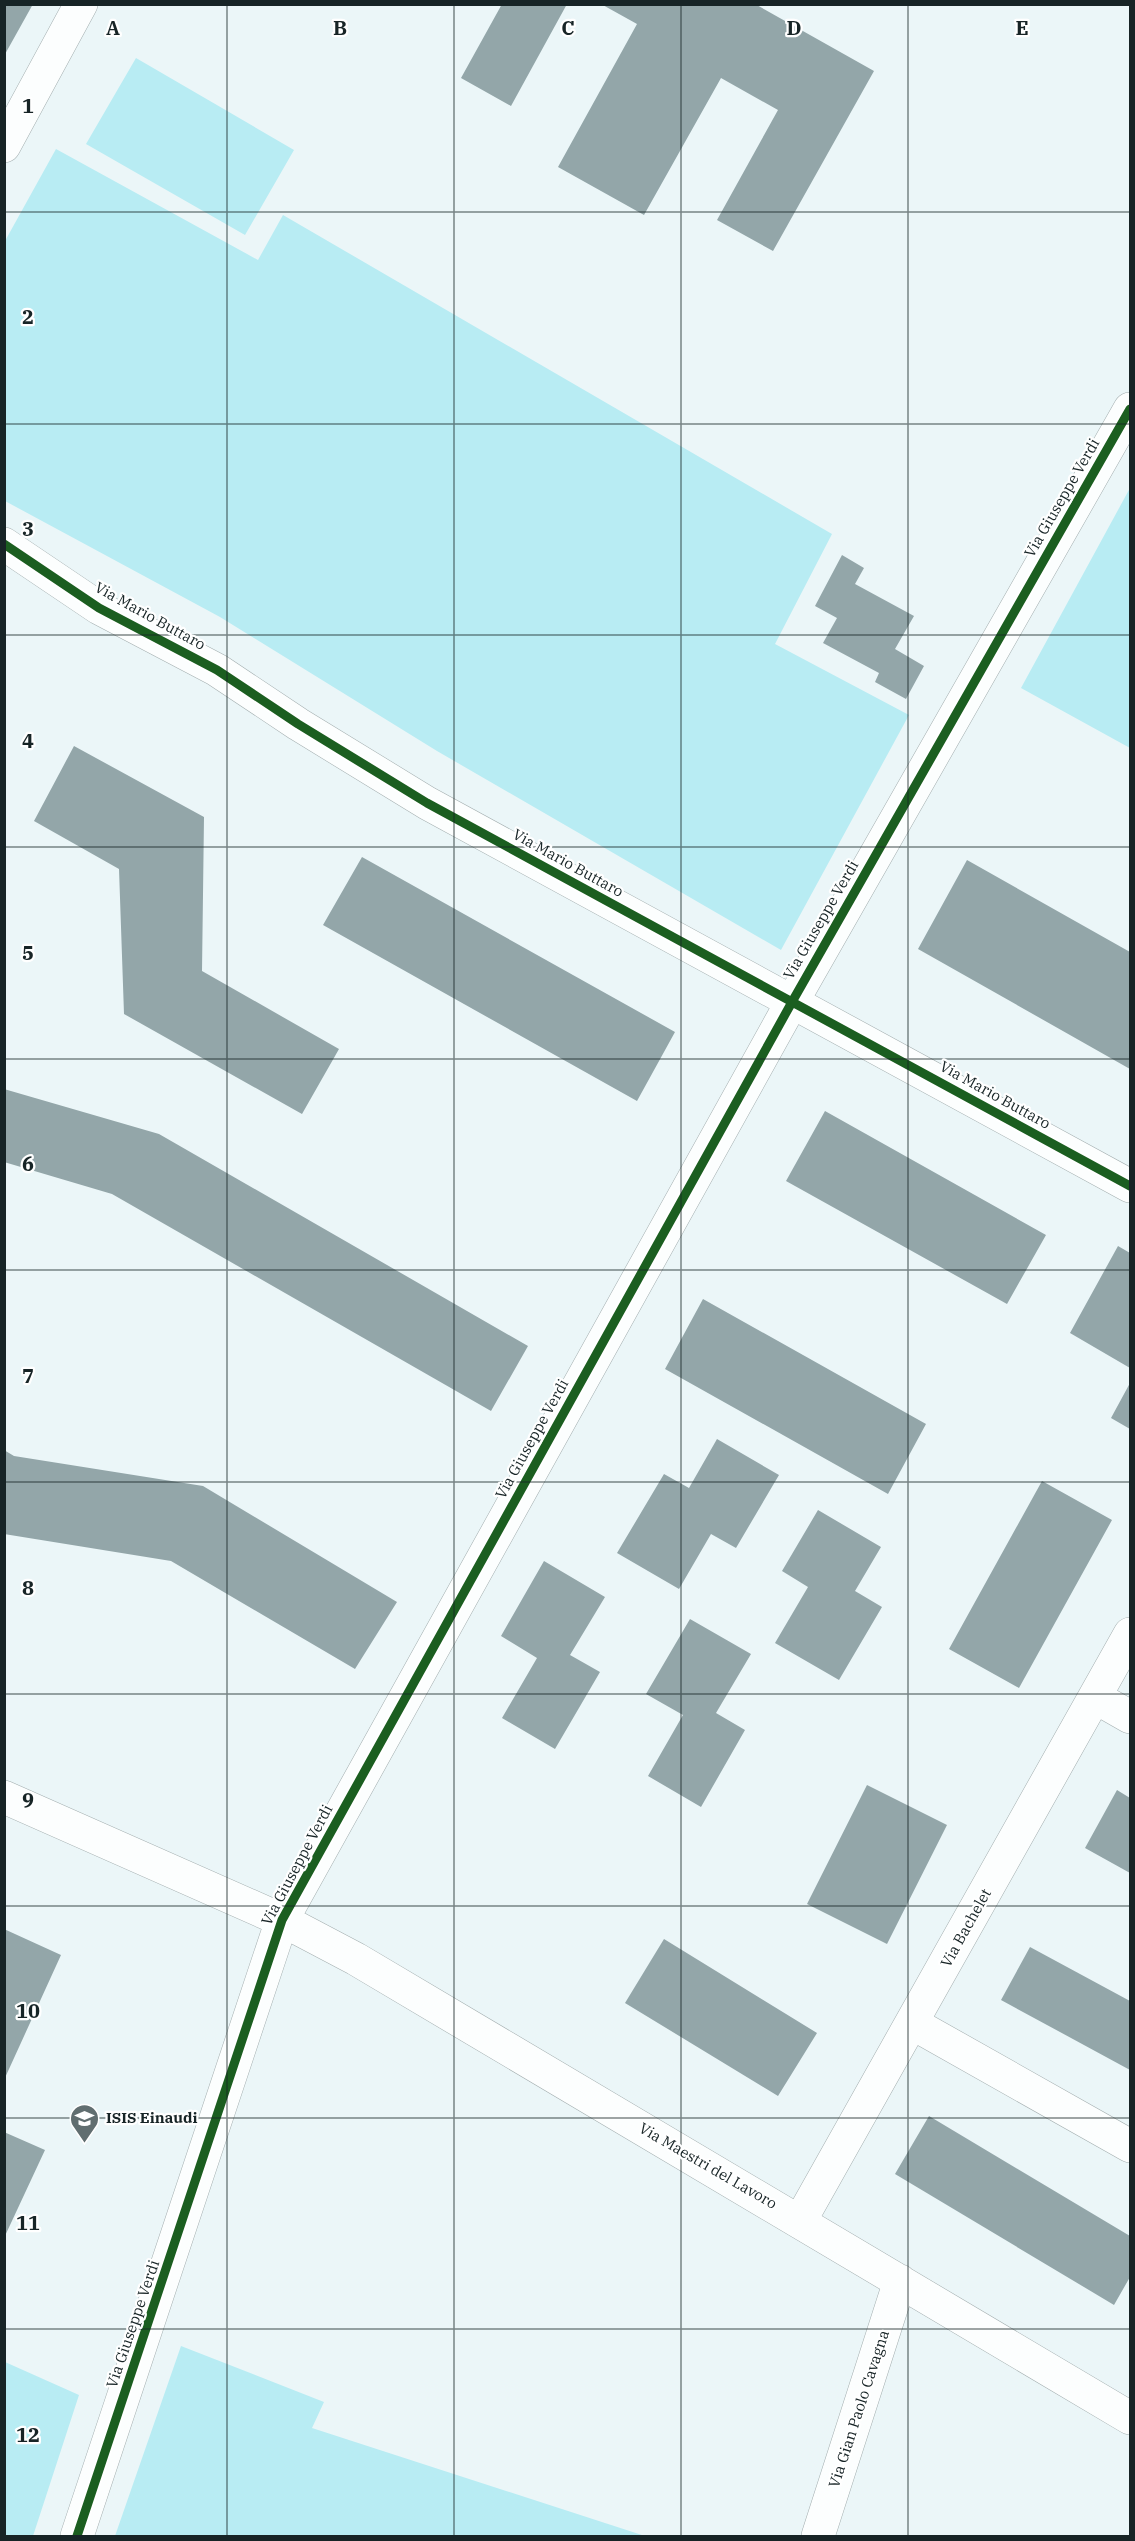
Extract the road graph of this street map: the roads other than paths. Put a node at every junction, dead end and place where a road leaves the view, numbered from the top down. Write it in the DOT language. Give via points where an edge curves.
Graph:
graph roads {
  1 [pos="81,4"];
  2 [pos="4,146"];
  3 [pos="1131,409"];
  4 [pos="4,544"];
  5 [pos="792,1002"];
  6 [pos="1131,1186"];
  7 [pos="1131,1634"];
  8 [pos="1095,1697"];
  9 [pos="1131,1717"];
  10 [pos="4,1797"];
  11 [pos="282,1920"];
  12 [pos="912,2023"];
  13 [pos="1131,2146"];
  14 [pos="800,2221"];
  15 [pos="900,2281"];
  16 [pos="1131,2418"];
  17 [pos="77,2536"];
  18 [pos="818,2536"];
  1 -- 2 [label="street"];
  3 -- 5 [label="street, Via Giuseppe Verdi"];
  4 -- 5 [label="street, Via Mario Buttaro" via="99,608 217,670 419,798"];
  5 -- 6 [label="street, Via Mario Buttaro"];
  5 -- 11 [label="street, Via Giuseppe Verdi"];
  7 -- 8 [label="street, Via Bachelet"];
  8 -- 9 [label="street"];
  8 -- 12 [label="street, Via Bachelet"];
  10 -- 11 [label="street, Via Maestri del Lavoro"];
  11 -- 14 [label="street, Via Maestri del Lavoro" via="366,1965"];
  11 -- 17 [label="street, Via Giuseppe Verdi"];
  12 -- 13 [label="street"];
  12 -- 14 [label="street, Via Bachelet"];
  14 -- 15 [label="street, Via Maestri del Lavoro"];
  15 -- 16 [label="street, Via Maestri del Lavoro"];
  15 -- 18 [label="street, Via Gian Paolo Cavagna"];
}
